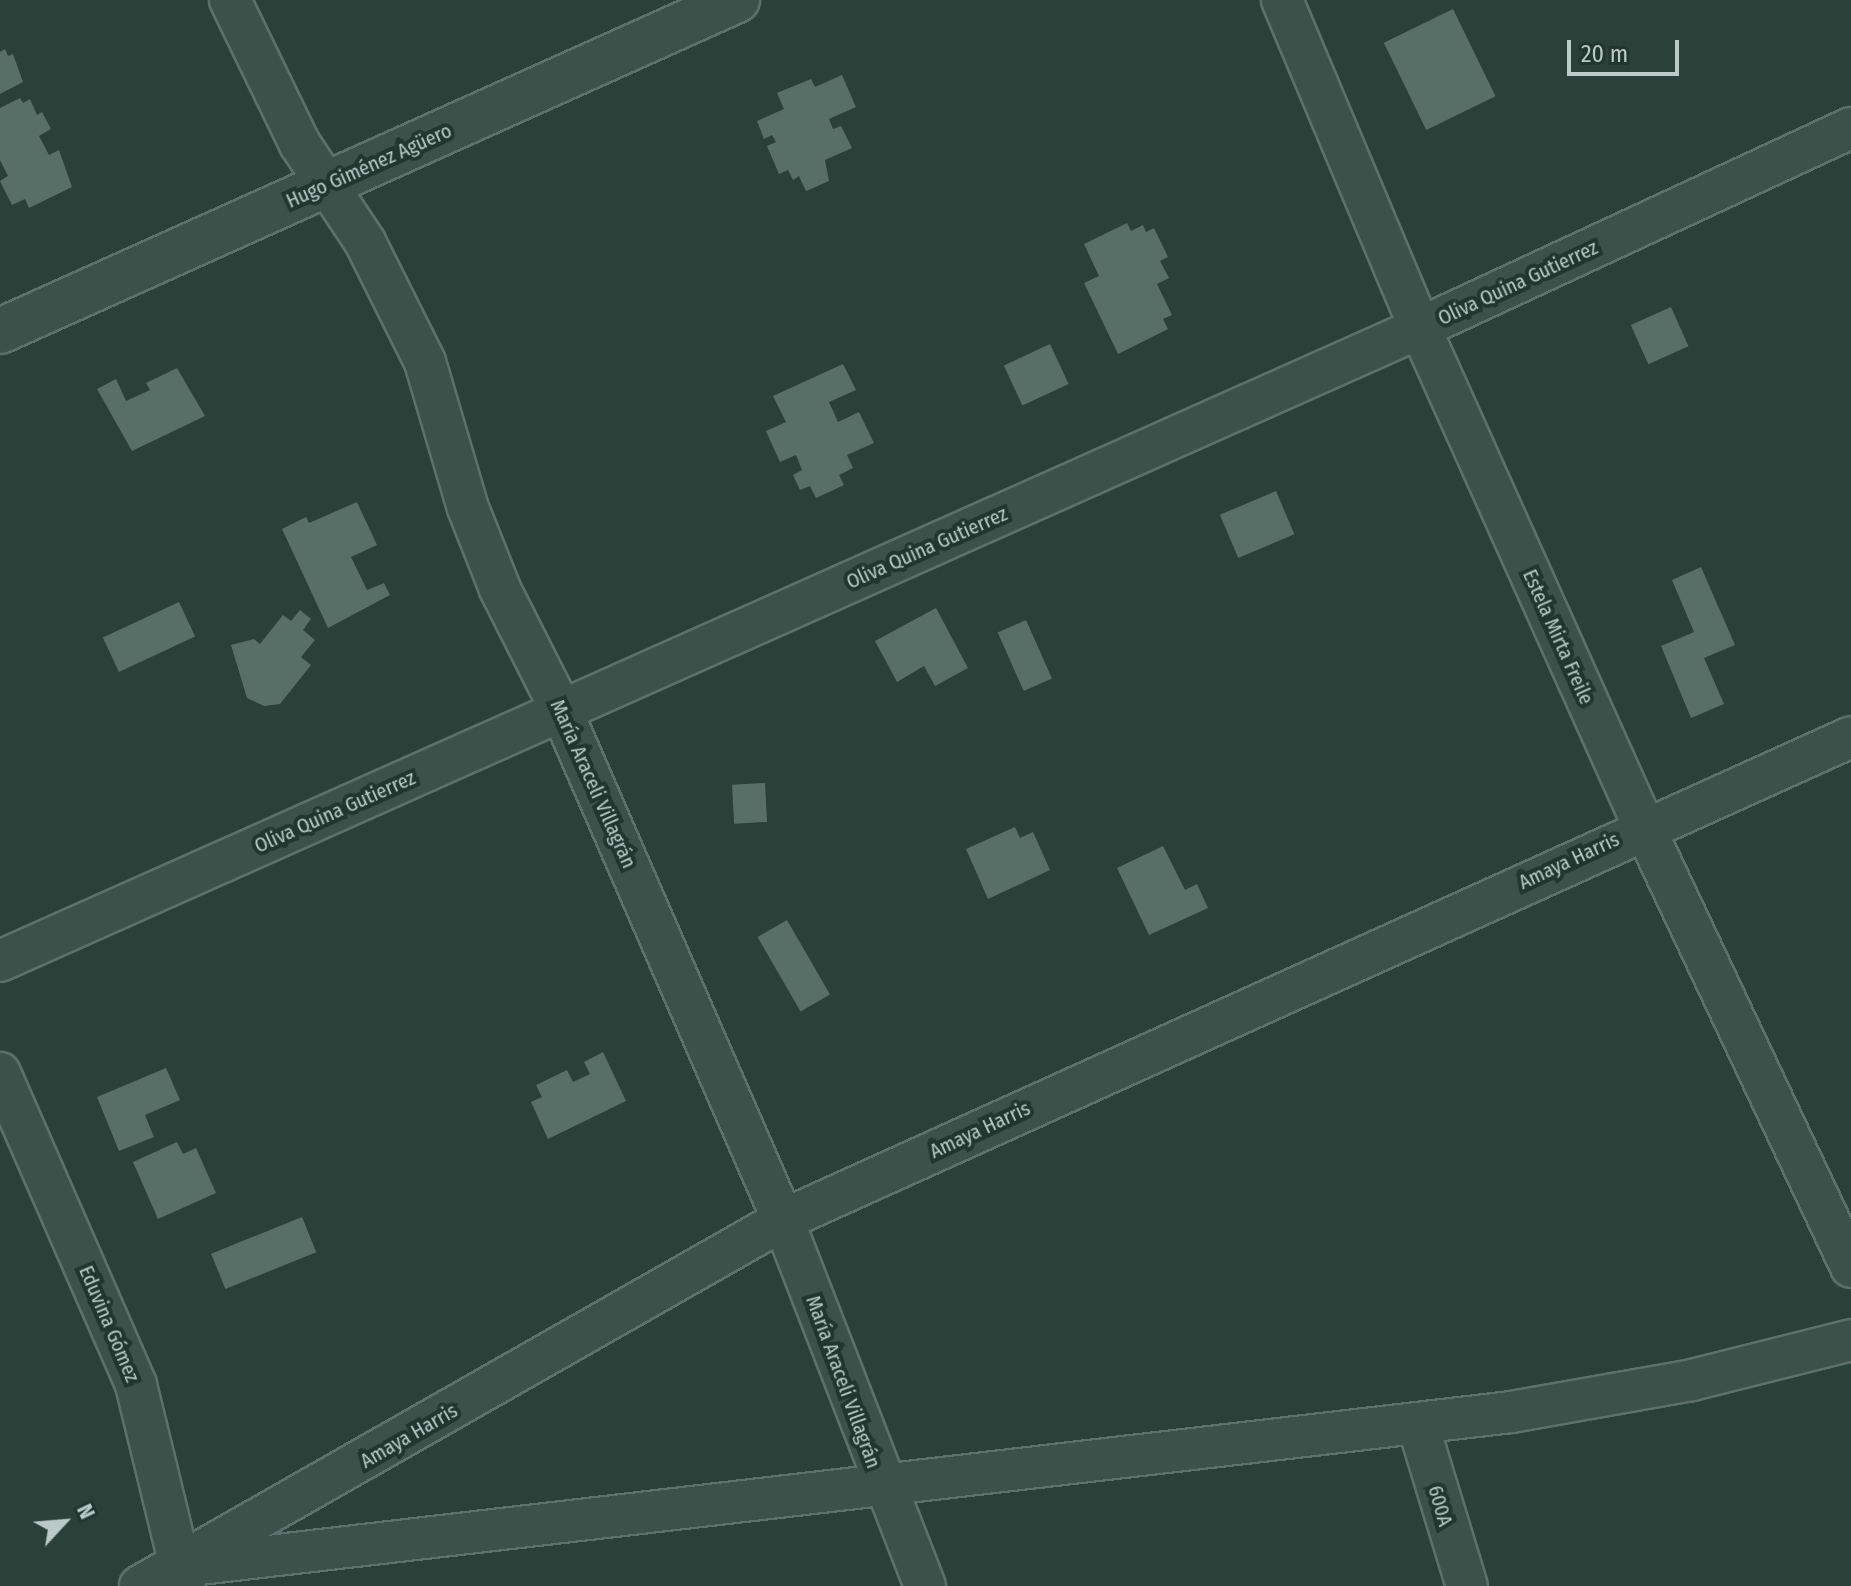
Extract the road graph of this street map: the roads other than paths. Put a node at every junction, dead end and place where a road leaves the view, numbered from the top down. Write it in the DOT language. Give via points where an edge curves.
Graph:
graph roads {
  1 [pos="230,0"];
  2 [pos="737,0"];
  3 [pos="1282,0"];
  4 [pos="1851,128"];
  5 [pos="329,185"];
  6 [pos="1420,328"];
  7 [pos="0,331"];
  8 [pos="562,712"];
  9 [pos="1851,737"];
  10 [pos="1644,827"];
  11 [pos="0,961"];
  12 [pos="0,1073"];
  13 [pos="783,1220"];
  14 [pos="1851,1267"];
  15 [pos="1851,1340"];
  16 [pos="1418,1425"];
  17 [pos="880,1482"];
  18 [pos="184,1576"];
  19 [pos="140,1586"];
  20 [pos="925,1586"];
  21 [pos="1467,1586"];
  1 -- 5 [label="street, María Araceli Villagrán" via="300,144"];
  2 -- 5 [label="street, Hugo Giménez Agüero"];
  3 -- 6 [label="street, Estela Mirta Freile"];
  4 -- 6 [label="street, Oliva Quina Gutierrez"];
  5 -- 7 [label="street, Hugo Giménez Agüero"];
  5 -- 8 [label="street, María Araceli Villagrán" via="414,337 478,535"];
  6 -- 8 [label="street, Oliva Quina Gutierrez"];
  6 -- 10 [label="street, Estela Mirta Freile"];
  8 -- 11 [label="street, Oliva Quina Gutierrez"];
  8 -- 13 [label="street, María Araceli Villagrán"];
  9 -- 10 [label="street, Amaya Harris"];
  10 -- 13 [label="street, Amaya Harris"];
  10 -- 14 [label="street, Estela Mirta Freile"];
  12 -- 18 [label="street, Eduvina Gómez" via="136,1385"];
  13 -- 17 [label="street, María Araceli Villagrán"];
  13 -- 18 [label="street, Amaya Harris"];
  15 -- 16 [label="street" via="1617,1396"];
  16 -- 17 [label="street"];
  16 -- 21 [label="street, 600A"];
  17 -- 18 [label="street"];
  17 -- 20 [label="street, María Araceli Villagrán"];
  18 -- 19 [label="street, Amaya Harris"];
}
